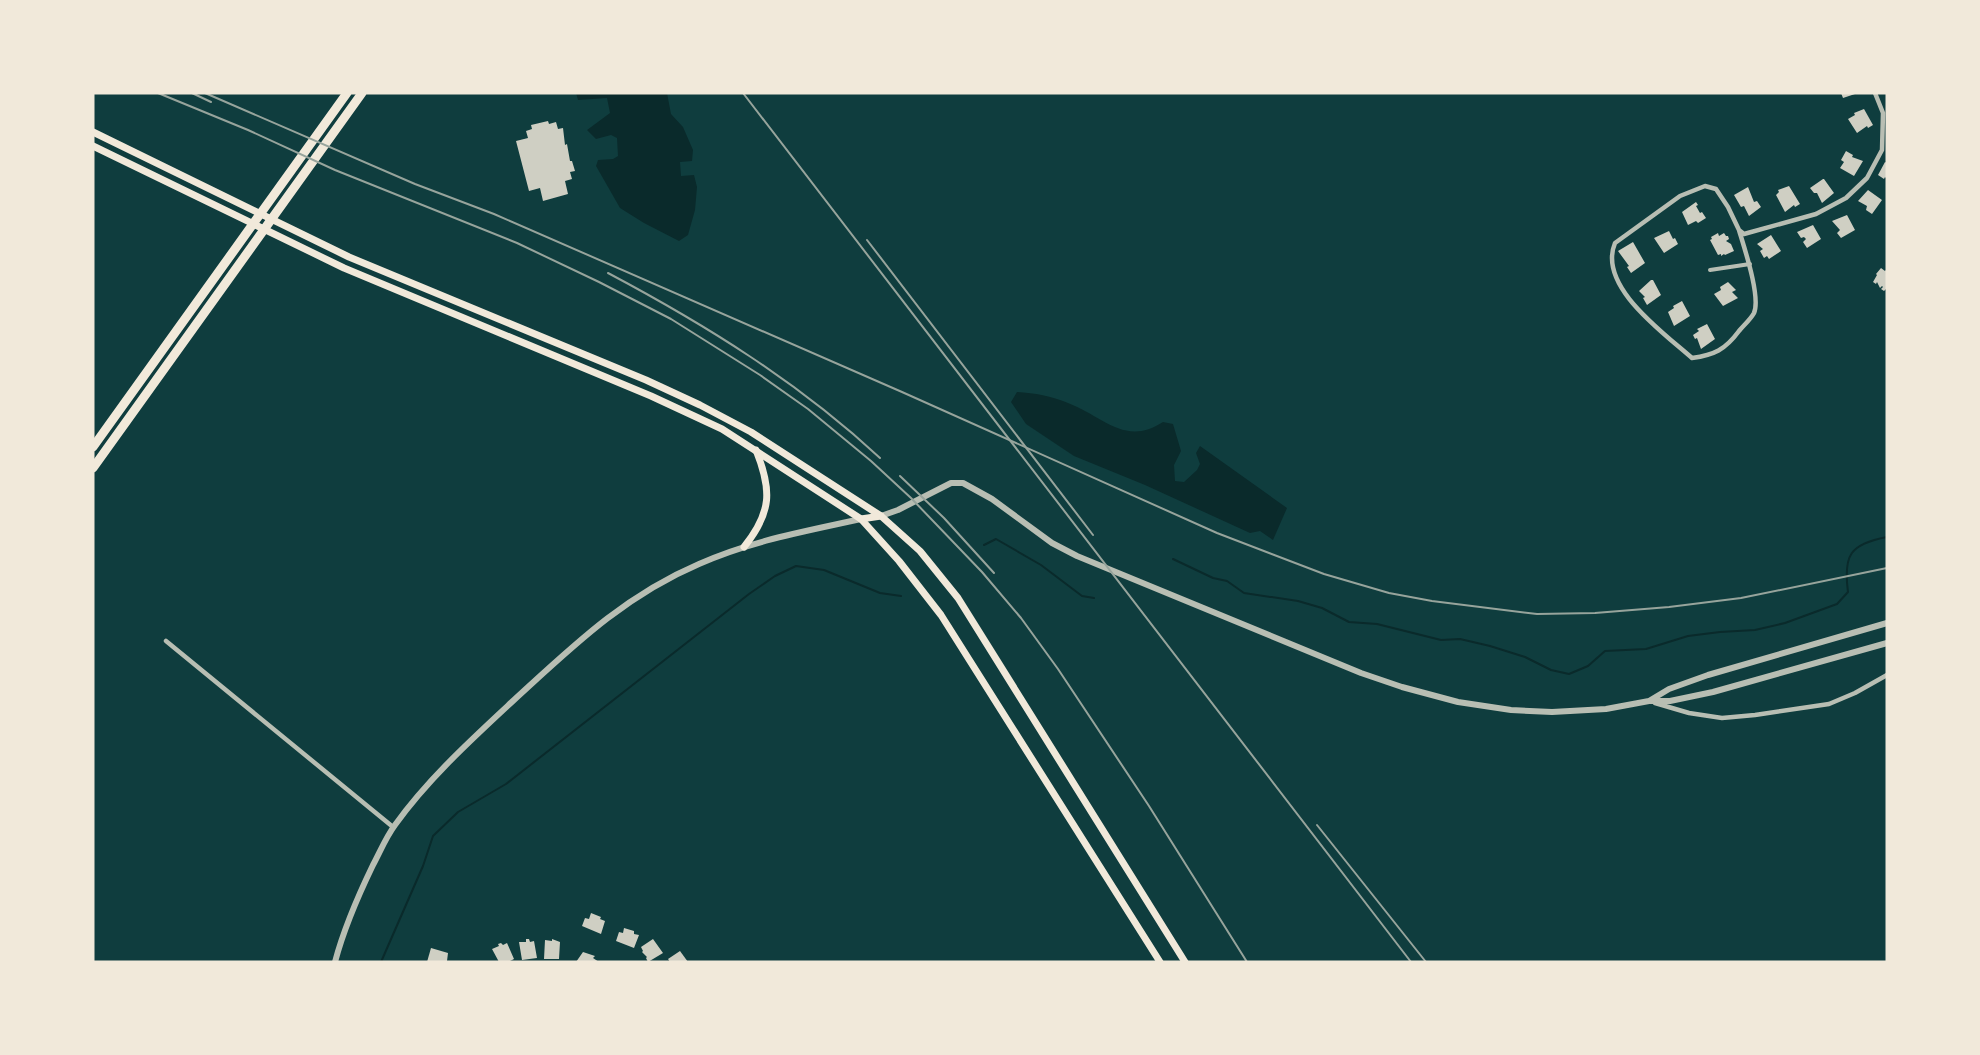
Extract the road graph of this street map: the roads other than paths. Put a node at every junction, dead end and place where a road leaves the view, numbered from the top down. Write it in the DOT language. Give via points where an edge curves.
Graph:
graph roads {
  1 [pos="347,93"];
  2 [pos="362,93"];
  3 [pos="1875,93"];
  4 [pos="93,132"];
  5 [pos="93,146"];
  6 [pos="1739,230"];
  7 [pos="1750,264"];
  8 [pos="1710,270"];
  9 [pos="93,447"];
  10 [pos="756,450"];
  11 [pos="93,468"];
  12 [pos="881,516"];
  13 [pos="861,519"];
  14 [pos="744,547"];
  15 [pos="1887,623"];
  16 [pos="166,641"];
  17 [pos="1887,642"];
  18 [pos="1887,675"];
  19 [pos="1649,701"];
  20 [pos="393,827"];
  21 [pos="335,962"];
  22 [pos="1160,962"];
  23 [pos="1185,962"];
  1 -- 9 [label="highway"];
  2 -- 11 [label="highway"];
  3 -- 6 [label="street" via="1883,113 1882,150 1867,178 1846,198 1816,214 1744,234"];
  4 -- 12 [label="main road" via="349,257 700,405 751,432"];
  5 -- 10 [label="main road" via="344,268 651,396 722,429"];
  6 -- 7 [label="street"];
  6 -- 7 [label="street" via="1716,189 1705,186 1680,196 1615,243 1613,270 1622,291 1638,310 1692,358 1712,355 1730,343 1755,312"];
  7 -- 8 [label="street"];
  10 -- 13 [label="main road"];
  10 -- 14 [label="main road" via="765,473 767,496 757,531"];
  12 -- 13 [label="main road"];
  12 -- 19 [label="street" via="951,483 963,483 1077,556 1361,674 1458,702 1522,710 1580,711"];
  12 -- 23 [label="main road" via="920,551 958,598"];
  13 -- 14 [label="street"];
  13 -- 22 [label="main road" via="940,615"];
  14 -- 20 [label="street" via="656,585 604,619 444,768"];
  15 -- 19 [label="street" via="1708,675"];
  16 -- 20 [label="street"];
  17 -- 19 [label="street" via="1713,692"];
  18 -- 19 [label="street" via="1829,704 1755,715 1722,718"];
  20 -- 21 [label="street" via="350,914"];
}
